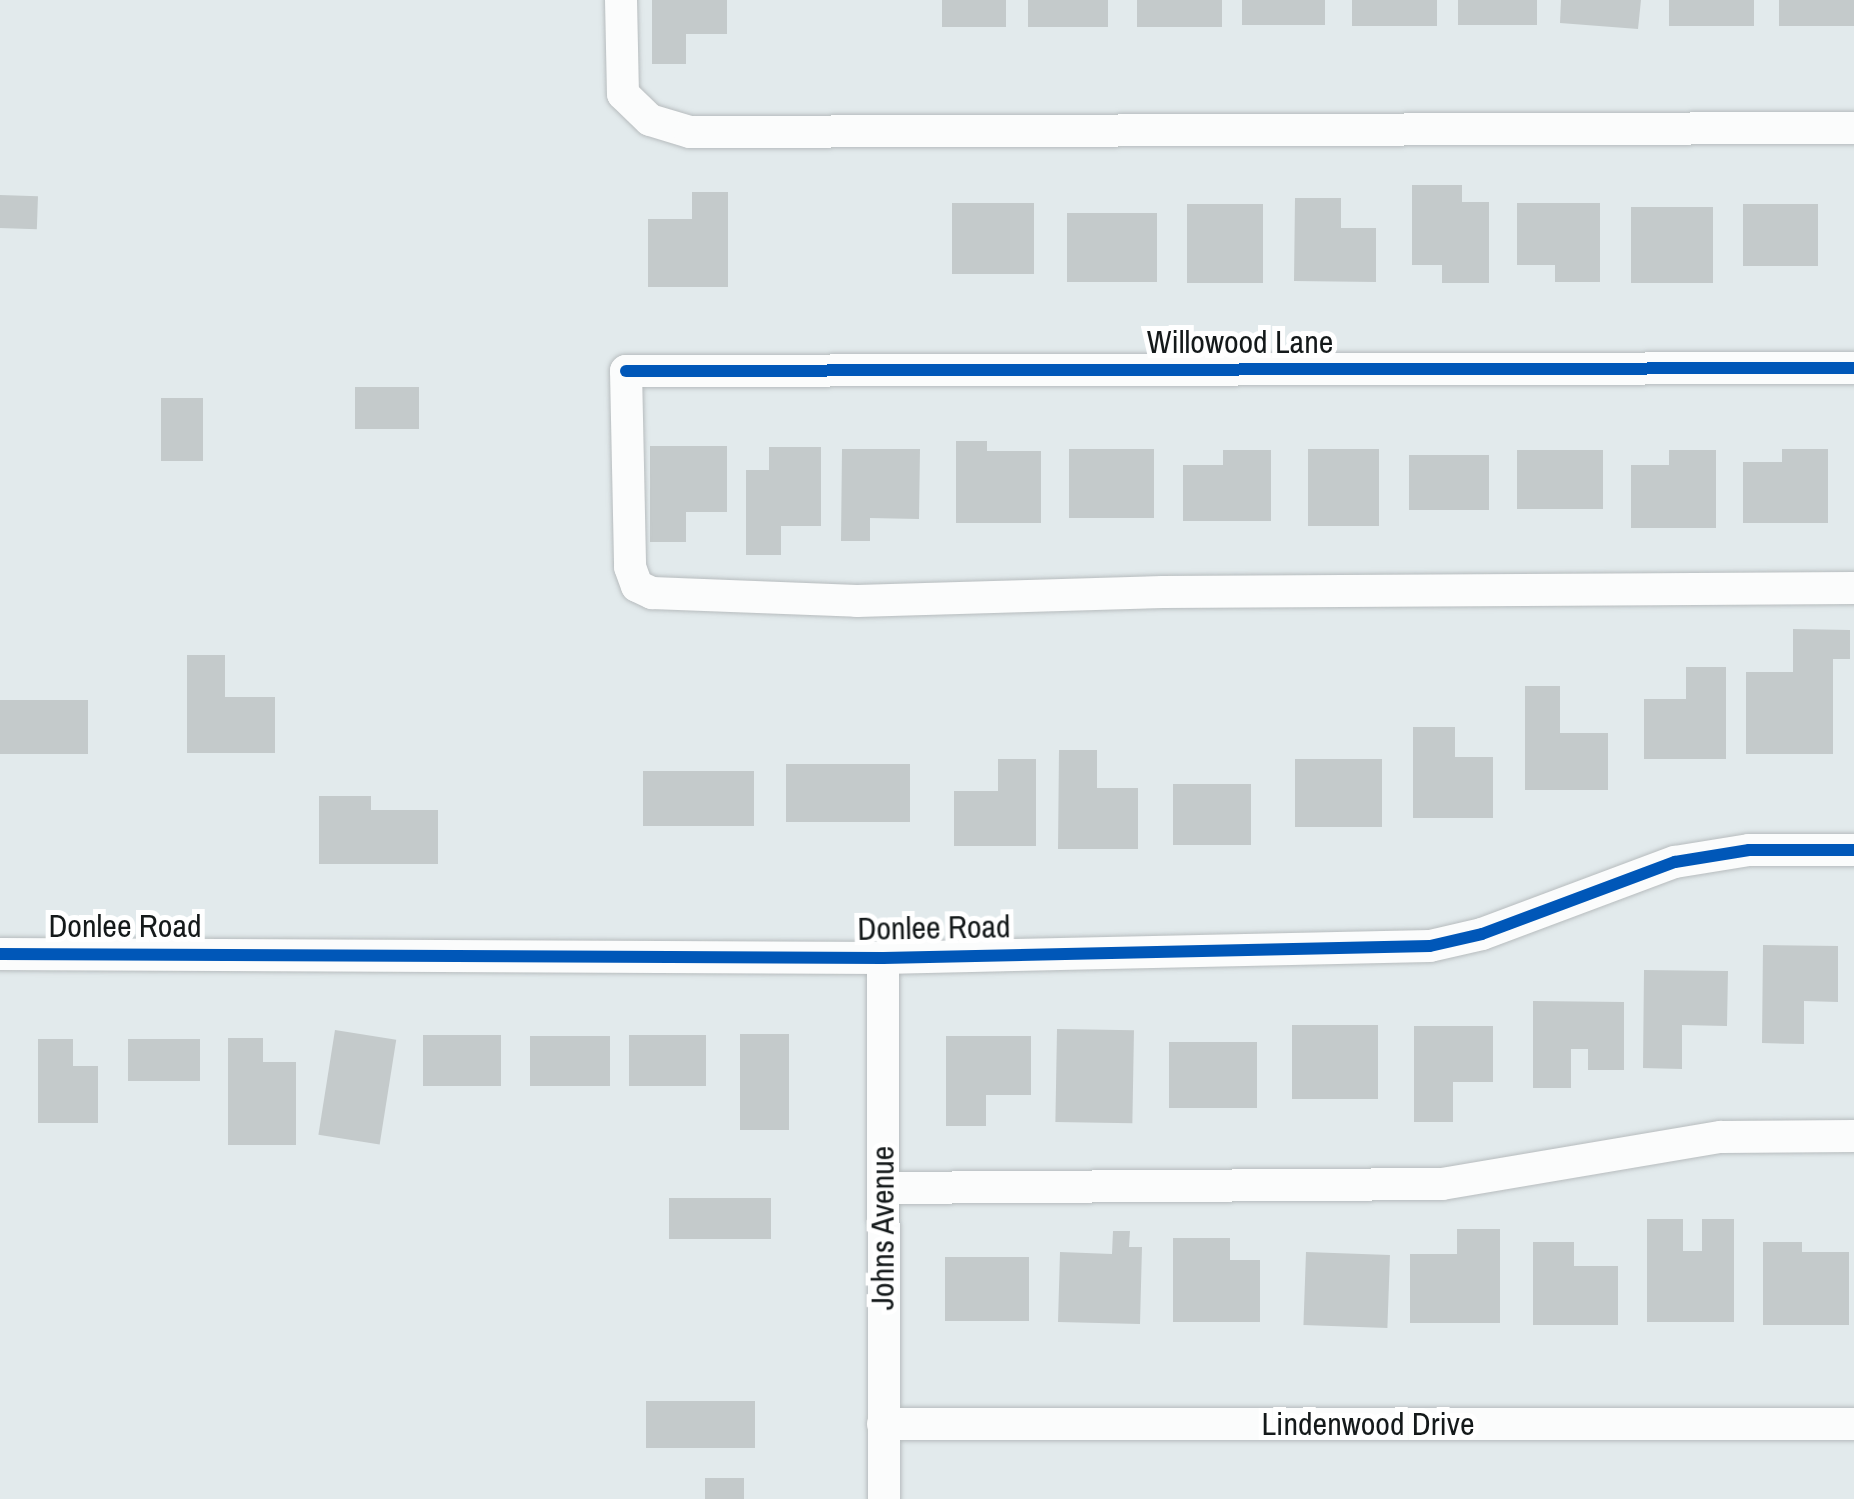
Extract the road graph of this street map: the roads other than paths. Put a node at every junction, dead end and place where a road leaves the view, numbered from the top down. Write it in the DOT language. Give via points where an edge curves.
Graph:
graph roads {
  1 [pos="621,0"];
  2 [pos="1854,128"];
  3 [pos="1854,368"];
  4 [pos="1854,588"];
  5 [pos="1854,850"];
  6 [pos="0,954"];
  7 [pos="883,958"];
  8 [pos="1854,1136"];
  9 [pos="883,1188"];
  10 [pos="883,1424"];
  11 [pos="1854,1424"];
  12 [pos="884,1499"];
  1 -- 2 [label="street" via="623,94 650,120 690,132"];
  3 -- 4 [label="street, Willowood Lane" via="626,371 630,567 637,586 652,594 857,601 1162,592"];
  5 -- 7 [label="street, Donlee Road" via="1748,850 1675,862 1482,934 1430,946"];
  6 -- 7 [label="street, Donlee Road"];
  7 -- 9 [label="street, Johns Avenue"];
  8 -- 9 [label="street" via="1721,1137 1442,1184"];
  9 -- 10 [label="street, Johns Avenue"];
  10 -- 11 [label="street, Lindenwood Drive"];
  10 -- 12 [label="street, Johns Avenue"];
}
